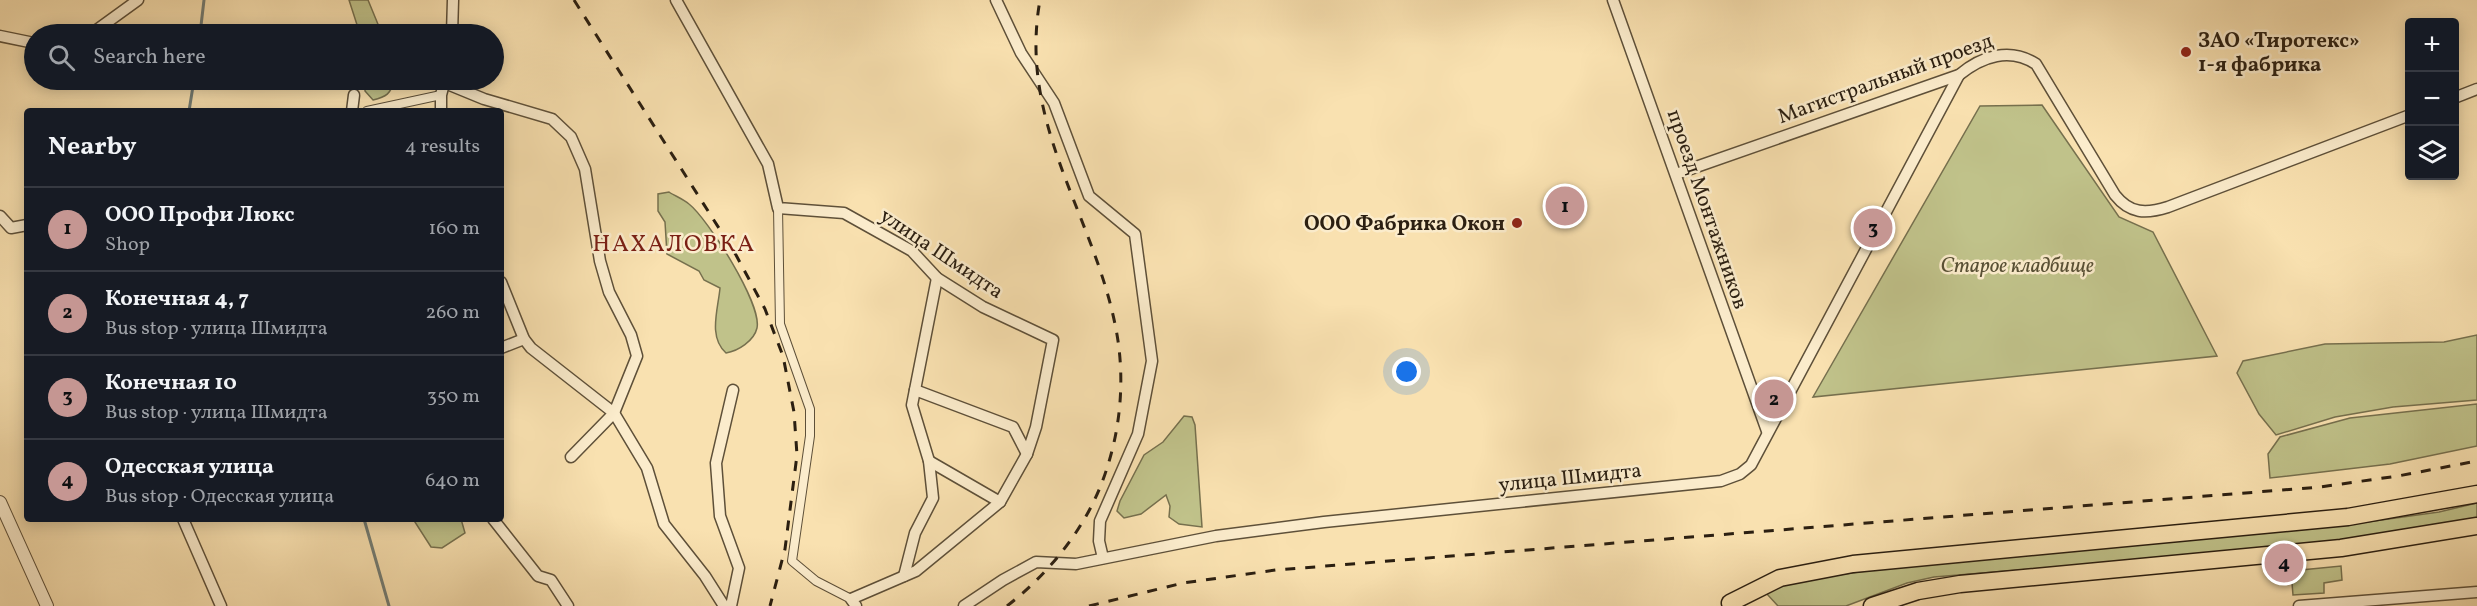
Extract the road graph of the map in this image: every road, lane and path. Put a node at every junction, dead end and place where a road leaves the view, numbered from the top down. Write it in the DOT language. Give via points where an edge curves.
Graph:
graph roads {
  1 [pos="138,0"];
  2 [pos="453,0"];
  3 [pos="676,0"];
  4 [pos="996,0"];
  5 [pos="1613,0"];
  6 [pos="105,24"];
  7 [pos="452,24"];
  8 [pos="0,36"];
  9 [pos="24,41"];
  10 [pos="1959,75"];
  11 [pos="2477,89"];
  12 [pos="442,90"];
  13 [pos="464,90"];
  14 [pos="354,95"];
  15 [pos="441,95"];
  16 [pos="2459,96"];
  17 [pos="352,108"];
  18 [pos="381,108"];
  19 [pos="441,108"];
  20 [pos="2405,117"];
  21 [pos="1676,174"];
  22 [pos="778,208"];
  23 [pos="0,216"];
  24 [pos="24,226"];
  25 [pos="937,278"];
  26 [pos="504,289"];
  27 [pos="524,339"];
  28 [pos="504,347"];
  29 [pos="733,390"];
  30 [pos="915,390"];
  31 [pos="614,413"];
  32 [pos="1767,431"];
  33 [pos="1027,454"];
  34 [pos="571,457"];
  35 [pos="929,461"];
  36 [pos="2477,494"];
  37 [pos="0,502"];
  38 [pos="1000,502"];
  39 [pos="184,522"];
  40 [pos="495,522"];
  41 [pos="2477,526"];
  42 [pos="1103,558"];
  43 [pos="904,576"];
  44 [pos="2477,592"];
  45 [pos="854,603"];
  46 [pos="1726,605"];
  47 [pos="47,606"];
  48 [pos="221,606"];
  49 [pos="568,606"];
  50 [pos="724,606"];
  51 [pos="731,606"];
  52 [pos="964,606"];
  53 [pos="1752,606"];
  54 [pos="1872,606"];
  55 [pos="2299,606"];
  1 -- 6 [label="street"];
  2 -- 7 [label="street"];
  3 -- 22 [label="street, улица Шмидта" via="768,164"];
  4 -- 42 [label="street" via="1021,53 1054,103 1089,196 1135,234 1152,361 1138,434 1100,521"];
  5 -- 21 [label="street, проезд Монтажников"];
  8 -- 9 [label="street"];
  10 -- 20 [label="street, Магистральный проезд" via="1984,59 2002,55 2019,56 2036,64 2115,195 2128,208 2143,212 2161,209"];
  10 -- 21 [label="street, Магистральный проезд"];
  10 -- 32 [label="street, улица Шмидта"];
  11 -- 16 [label="street"];
  12 -- 15 [label="street"];
  13 -- 31 [label="street" via="539,113 563,127 571,137 585,169 609,292 637,356"];
  14 -- 17 [label="street"];
  15 -- 18 [label="street"];
  15 -- 19 [label="street"];
  21 -- 32 [label="street, проезд Монтажников"];
  22 -- 25 [label="street, улица Шмидта" via="844,213 912,251"];
  22 -- 45 [label="street, улица Шмидта" via="780,324 810,409 810,436 792,561 816,581"];
  23 -- 24 [label="street" via="11,228"];
  25 -- 30 [label="street"];
  25 -- 33 [label="street, улица Шмидта" via="983,307 1053,340 1046,389"];
  26 -- 27 [label="street"];
  27 -- 28 [label="street"];
  27 -- 31 [label="street" via="561,374"];
  29 -- 51 [label="street" via="716,463 720,516 739,568"];
  30 -- 33 [label="street" via="1013,428"];
  30 -- 35 [label="street" via="912,405"];
  31 -- 34 [label="street"];
  31 -- 50 [label="street" via="647,468 664,524"];
  32 -- 42 [label="street, улица Шмидта" via="1751,465 1721,481 1324,522 1216,536"];
  33 -- 38 [label="street, улица Шмидта"];
  35 -- 38 [label="street"];
  35 -- 43 [label="street" via="933,498 915,533"];
  36 -- 46 [label="main road" via="2348,517 1843,566 1780,578"];
  37 -- 47 [label="street"];
  38 -- 43 [label="street, улица Шмидта" via="916,572"];
  39 -- 48 [label="street"];
  40 -- 49 [label="street" via="538,576 551,580"];
  41 -- 54 [label="main road" via="2341,548 1960,584 1918,591"];
  42 -- 52 [label="street, улица Шмидта" via="1076,564 1036,562"];
  43 -- 45 [label="street, улица Шмидта"];
  44 -- 55 [label="street"];
  46 -- 53 [label="main road"];
}
